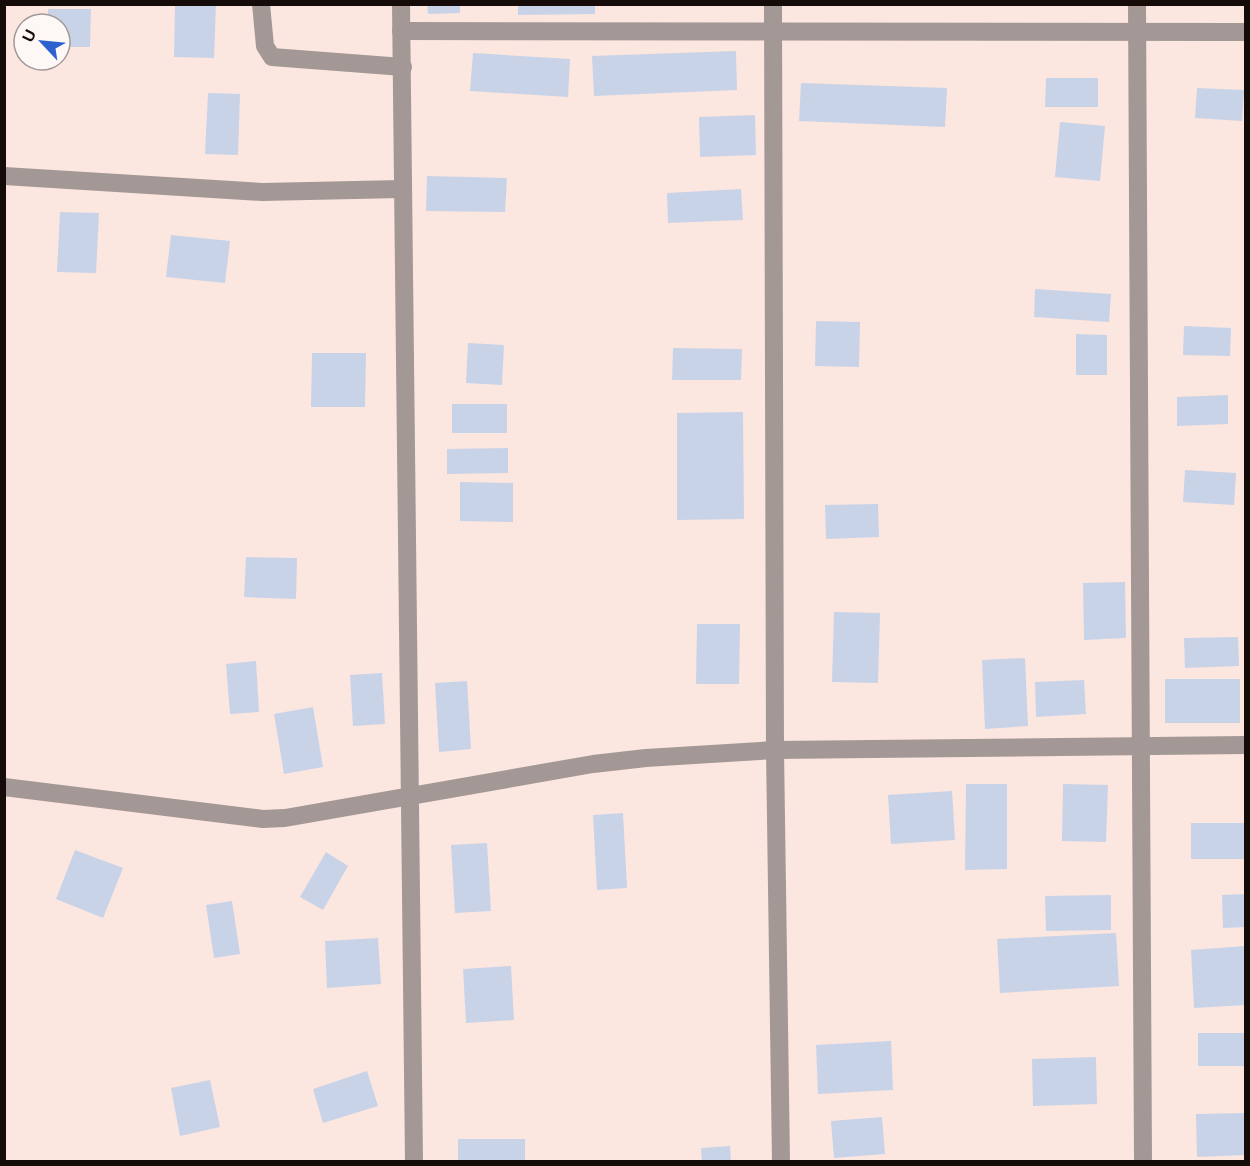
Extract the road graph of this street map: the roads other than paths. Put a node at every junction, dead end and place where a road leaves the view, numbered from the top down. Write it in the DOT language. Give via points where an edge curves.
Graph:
graph roads {
  1 [pos="261,4"];
  2 [pos="401,4"];
  3 [pos="773,4"];
  4 [pos="1137,4"];
  5 [pos="401,30"];
  6 [pos="773,31"];
  7 [pos="1245,32"];
  8 [pos="1137,34"];
  9 [pos="403,67"];
  10 [pos="4,176"];
  11 [pos="401,189"];
  12 [pos="1245,745"];
  13 [pos="1139,747"];
  14 [pos="775,750"];
  15 [pos="4,787"];
  16 [pos="412,796"];
  17 [pos="414,1161"];
  18 [pos="781,1161"];
  19 [pos="1143,1161"];
  1 -- 9 [label="street" via="265,46 272,57"];
  2 -- 5 [label="street"];
  3 -- 6 [label="street"];
  4 -- 8 [label="street"];
  5 -- 6 [label="street"];
  5 -- 9 [label="street"];
  6 -- 8 [label="street"];
  6 -- 14 [label="street"];
  7 -- 8 [label="street"];
  8 -- 13 [label="street"];
  9 -- 11 [label="street"];
  10 -- 11 [label="street" via="262,192"];
  11 -- 16 [label="street"];
  12 -- 13 [label="street"];
  13 -- 14 [label="street"];
  13 -- 19 [label="street"];
  14 -- 16 [label="street" via="604,763"];
  14 -- 18 [label="street"];
  15 -- 16 [label="street" via="262,819 309,815"];
  16 -- 17 [label="street"];
}
